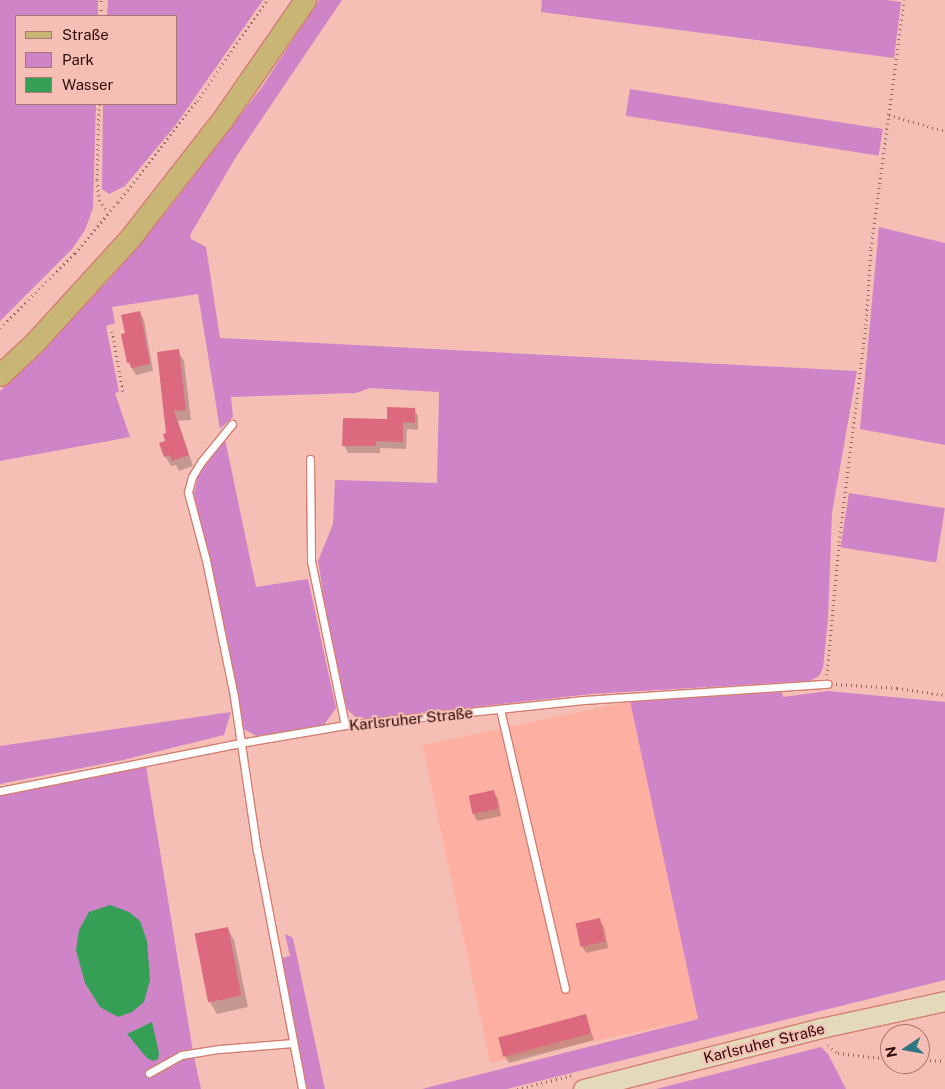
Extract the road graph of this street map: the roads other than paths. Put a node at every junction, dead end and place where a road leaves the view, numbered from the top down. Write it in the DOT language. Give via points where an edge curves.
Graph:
graph roads {
  1 [pos="305,0"];
  2 [pos="0,375"];
  3 [pos="232,424"];
  4 [pos="310,459"];
  5 [pos="827,684"];
  6 [pos="500,709"];
  7 [pos="345,725"];
  8 [pos="240,742"];
  9 [pos="0,791"];
  10 [pos="565,989"];
  11 [pos="945,1000"];
  12 [pos="293,1043"];
  13 [pos="149,1073"];
  14 [pos="302,1089"];
  15 [pos="583,1089"];
  1 -- 2 [label="main road" via="222,120 130,238 35,342"];
  3 -- 8 [label="lane" via="201,462 188,492 206,560"];
  4 -- 7 [label="lane" via="311,561"];
  5 -- 6 [label="lane, Karlsruher Straße" via="584,700"];
  6 -- 7 [label="lane, Karlsruher Straße"];
  6 -- 10 [label="lane"];
  7 -- 8 [label="lane, Karlsruher Straße"];
  8 -- 9 [label="lane, Karlsruher Straße"];
  8 -- 12 [label="lane"];
  11 -- 15 [label="main road, Karlsruher Straße"];
  12 -- 13 [label="lane" via="181,1055"];
  12 -- 14 [label="lane"];
}
